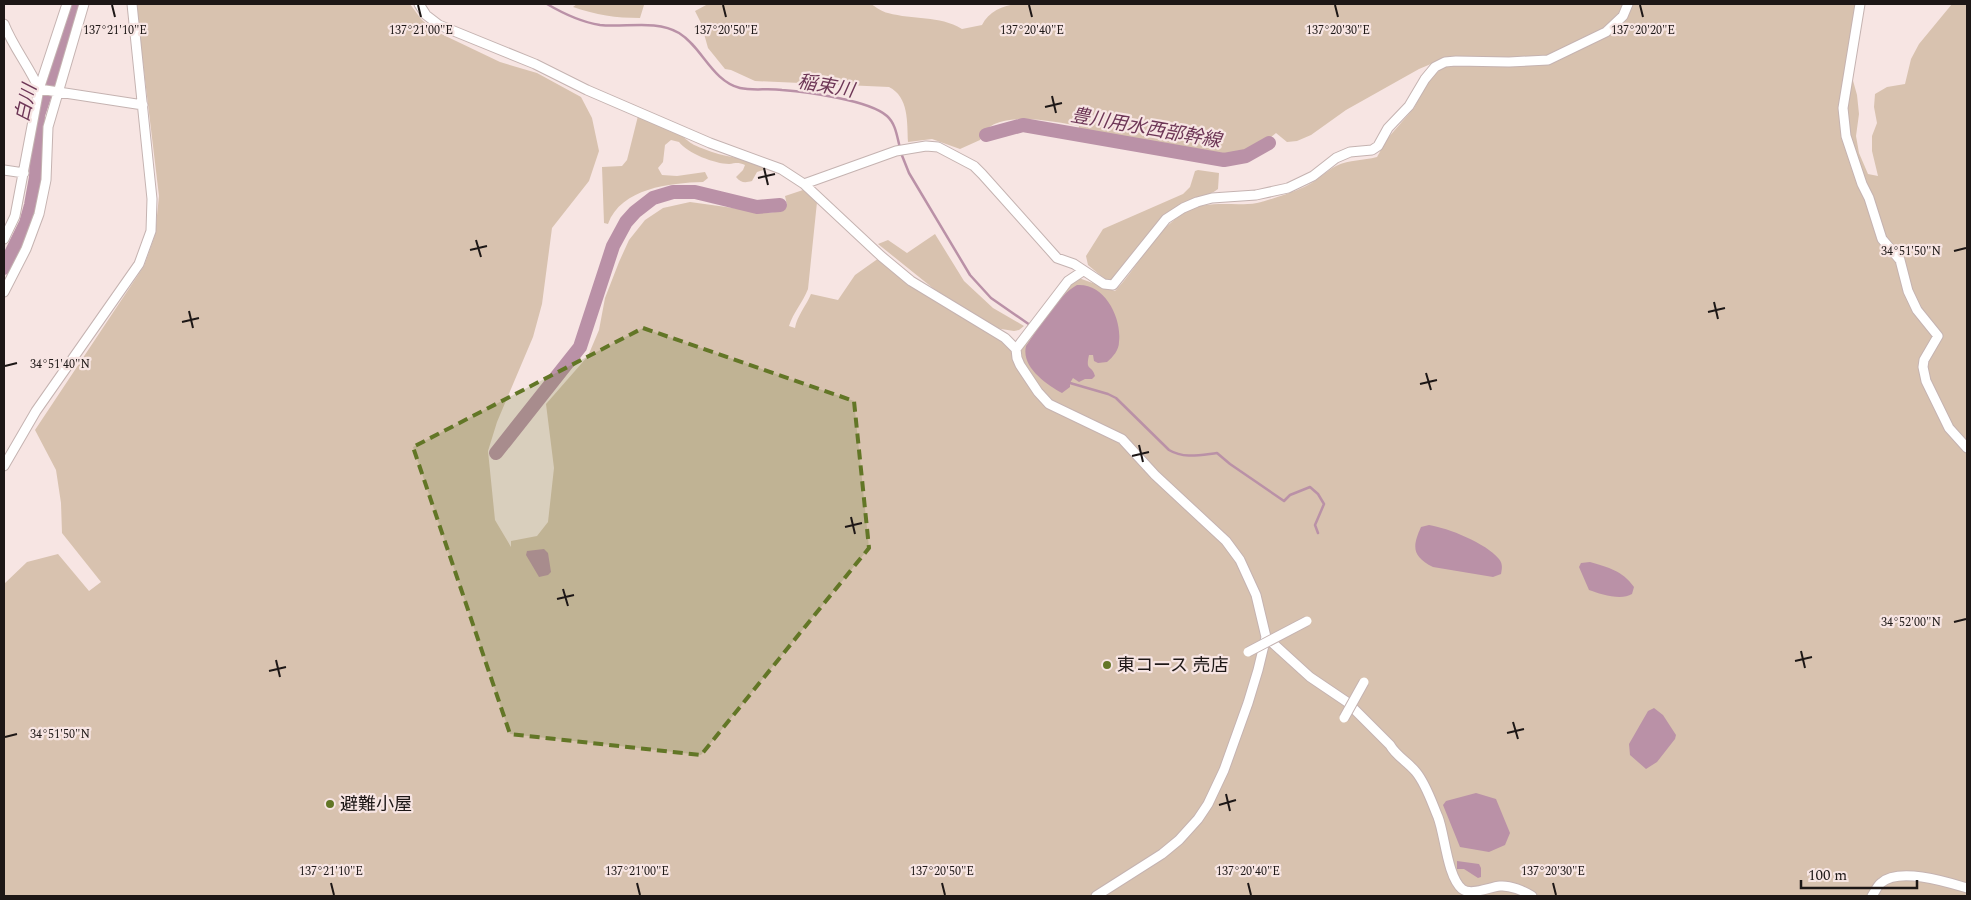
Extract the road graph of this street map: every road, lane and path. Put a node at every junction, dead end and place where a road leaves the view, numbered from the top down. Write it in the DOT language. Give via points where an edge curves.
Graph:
graph roads {
  1 [pos="67,4"];
  2 [pos="84,4"];
  3 [pos="132,4"];
  4 [pos="419,4"];
  5 [pos="1628,4"];
  6 [pos="1860,4"];
  7 [pos="4,24"];
  8 [pos="39,89"];
  9 [pos="59,91"];
  10 [pos="143,105"];
  11 [pos="4,170"];
  12 [pos="24,173"];
  13 [pos="804,184"];
  14 [pos="4,239"];
  15 [pos="1083,272"];
  16 [pos="4,292"];
  17 [pos="1016,349"];
  18 [pos="1967,448"];
  19 [pos="4,466"];
  20 [pos="1307,620"];
  21 [pos="1266,637"];
  22 [pos="1248,652"];
  23 [pos="1364,682"];
  24 [pos="1344,718"];
  25 [pos="1967,888"];
  26 [pos="1096,896"];
  27 [pos="1532,896"];
  28 [pos="1872,896"];
  1 -- 8 [label="street"];
  2 -- 9 [label="street"];
  3 -- 10 [label="street"];
  4 -- 13 [label="street" via="439,25 535,64 710,143 781,168"];
  5 -- 15 [label="street" via="1623,16 1606,32 1548,60 1445,62 1435,67 1425,79 1409,106 1372,150 1350,152 1336,158 1313,176 1288,188 1256,196 1212,198 1183,208 1166,219 1113,285 1104,284"];
  6 -- 18 [label="street" via="1843,108 1846,136 1882,239 1900,260 1914,304 1938,336 1924,360 1926,381 1949,428"];
  7 -- 8 [label="street"];
  8 -- 9 [label="street"];
  8 -- 12 [label="street"];
  9 -- 10 [label="street"];
  9 -- 16 [label="street" via="48,127 46,180 39,214"];
  10 -- 19 [label="street" via="152,199 151,231 144,254 36,411"];
  11 -- 12 [label="street"];
  12 -- 14 [label="street" via="16,216"];
  13 -- 15 [label="street" via="906,148 938,147 974,166 1052,254"];
  13 -- 17 [label="street" via="911,280 1004,338"];
  15 -- 17 [label="street" via="1068,281"];
  17 -- 21 [label="street" via="1020,365 1050,404 1122,439 1232,548 1256,595"];
  20 -- 22 [label="street, bridge"];
  21 -- 26 [label="street" via="1248,703 1208,804 1179,840 1162,854"];
  21 -- 27 [label="street" via="1310,677 1347,702 1417,772 1439,819 1450,862 1462,889 1470,892 1501,886"];
  23 -- 24 [label="street, bridge"];
  25 -- 28 [label="street" via="1928,877 1908,876 1884,881"];
}
